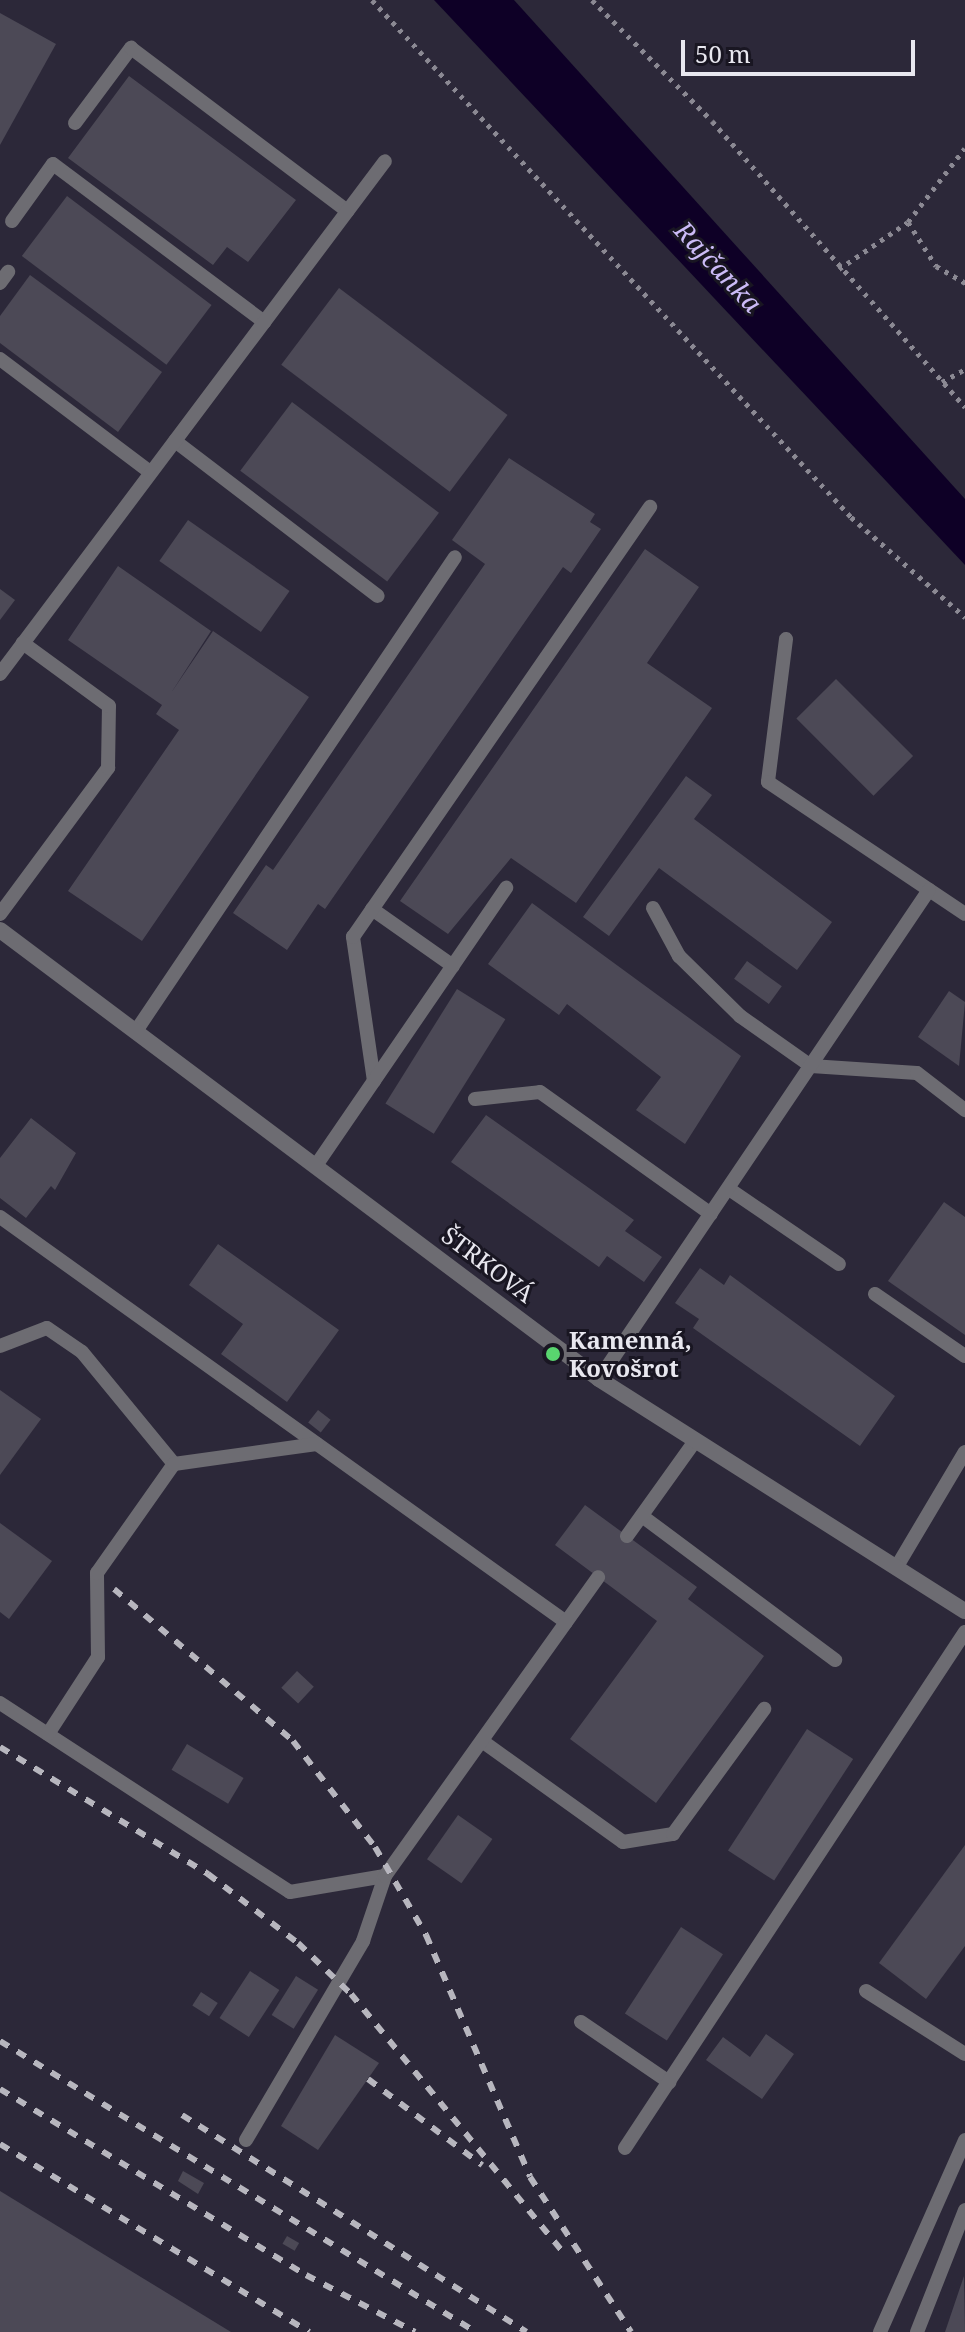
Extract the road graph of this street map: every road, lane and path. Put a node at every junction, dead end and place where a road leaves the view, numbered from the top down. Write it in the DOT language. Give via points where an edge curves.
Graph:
graph roads {
  1 [pos="372,0"];
  2 [pos="592,0"];
  3 [pos="75,123"];
  4 [pos="965,148"];
  5 [pos="385,161"];
  6 [pos="347,211"];
  7 [pos="12,221"];
  8 [pos="908,222"];
  9 [pos="839,269"];
  10 [pos="965,283"];
  11 [pos="264,322"];
  12 [pos="0,359"];
  13 [pos="965,369"];
  14 [pos="942,382"];
  15 [pos="965,407"];
  16 [pos="175,441"];
  17 [pos="150,472"];
  18 [pos="650,507"];
  19 [pos="455,557"];
  20 [pos="378,596"];
  21 [pos="965,617"];
  22 [pos="786,639"];
  23 [pos="23,643"];
  24 [pos="0,674"];
  25 [pos="506,888"];
  26 [pos="929,890"];
  27 [pos="653,908"];
  28 [pos="372,909"];
  29 [pos="0,914"];
  30 [pos="965,914"];
  31 [pos="0,930"];
  32 [pos="453,966"];
  33 [pos="136,1031"];
  34 [pos="811,1066"];
  35 [pos="374,1081"];
  36 [pos="475,1099"];
  37 [pos="965,1110"];
  38 [pos="317,1164"];
  39 [pos="729,1189"];
  40 [pos="711,1214"];
  41 [pos="0,1217"];
  42 [pos="839,1264"];
  43 [pos="875,1294"];
  44 [pos="0,1346"];
  45 [pos="965,1356"];
  46 [pos="599,1379"];
  47 [pos="695,1441"];
  48 [pos="317,1444"];
  49 [pos="965,1452"];
  50 [pos="174,1464"];
  51 [pos="642,1516"];
  52 [pos="627,1536"];
  53 [pos="896,1568"];
  54 [pos="598,1577"];
  55 [pos="965,1611"];
  56 [pos="566,1622"];
  57 [pos="965,1632"];
  58 [pos="835,1660"];
  59 [pos="0,1703"];
  60 [pos="764,1709"];
  61 [pos="48,1734"];
  62 [pos="482,1741"];
  63 [pos="385,1876"];
  64 [pos="866,1991"];
  65 [pos="581,2022"];
  66 [pos="965,2054"];
  67 [pos="669,2082"];
  68 [pos="246,2140"];
  69 [pos="965,2140"];
  70 [pos="625,2148"];
  71 [pos="965,2210"];
  72 [pos="880,2332"];
  73 [pos="917,2332"];
  1 -- 21 [label="path" via="851,517"];
  2 -- 9 [label="path" via="712,121"];
  3 -- 6 [label="lane" via="131,48"];
  4 -- 8 [label="path"];
  5 -- 6 [label="lane"];
  6 -- 11 [label="lane"];
  7 -- 11 [label="lane" via="53,164"];
  8 -- 9 [label="path"];
  8 -- 10 [label="path" via="936,266"];
  9 -- 14 [label="path"];
  11 -- 16 [label="lane"];
  12 -- 17 [label="lane"];
  13 -- 14 [label="path"];
  14 -- 15 [label="path"];
  16 -- 17 [label="lane"];
  16 -- 20 [label="lane"];
  17 -- 23 [label="lane"];
  18 -- 28 [label="lane"];
  19 -- 33 [label="lane"];
  22 -- 26 [label="lane" via="768,782"];
  23 -- 24 [label="lane"];
  23 -- 29 [label="lane" via="109,706 108,768"];
  25 -- 32 [label="lane"];
  26 -- 30 [label="lane"];
  26 -- 34 [label="lane"];
  27 -- 34 [label="lane" via="679,956 740,1016"];
  28 -- 32 [label="lane"];
  28 -- 35 [label="lane" via="353,937"];
  31 -- 33 [label="street, ŠTRKOVÁ"];
  32 -- 35 [label="lane"];
  33 -- 38 [label="street, ŠTRKOVÁ"];
  34 -- 37 [label="lane" via="917,1073"];
  34 -- 39 [label="lane"];
  35 -- 38 [label="lane"];
  36 -- 40 [label="lane" via="540,1092"];
  38 -- 46 [label="street, ŠTRKOVÁ"];
  39 -- 40 [label="lane"];
  39 -- 42 [label="lane"];
  40 -- 46 [label="lane"];
  41 -- 48 [label="lane"];
  43 -- 45 [label="lane"];
  44 -- 50 [label="lane" via="47,1328 82,1352"];
  46 -- 47 [label="street, ŠTRKOVÁ"];
  47 -- 51 [label="lane"];
  47 -- 53 [label="street, ŠTRKOVÁ"];
  48 -- 50 [label="lane"];
  48 -- 56 [label="lane"];
  49 -- 53 [label="lane"];
  50 -- 61 [label="lane" via="97,1573 98,1657"];
  51 -- 52 [label="lane"];
  51 -- 58 [label="lane"];
  53 -- 55 [label="street, ŠTRKOVÁ"];
  54 -- 56 [label="lane"];
  56 -- 62 [label="lane"];
  57 -- 67 [label="lane"];
  59 -- 61 [label="lane"];
  60 -- 62 [label="lane" via="673,1834 623,1842"];
  61 -- 63 [label="lane" via="290,1892"];
  62 -- 63 [label="lane"];
  63 -- 68 [label="lane" via="363,1941"];
  64 -- 66 [label="lane"];
  65 -- 67 [label="lane"];
  67 -- 70 [label="lane"];
  69 -- 72 [label="lane"];
  71 -- 73 [label="lane"];
}
